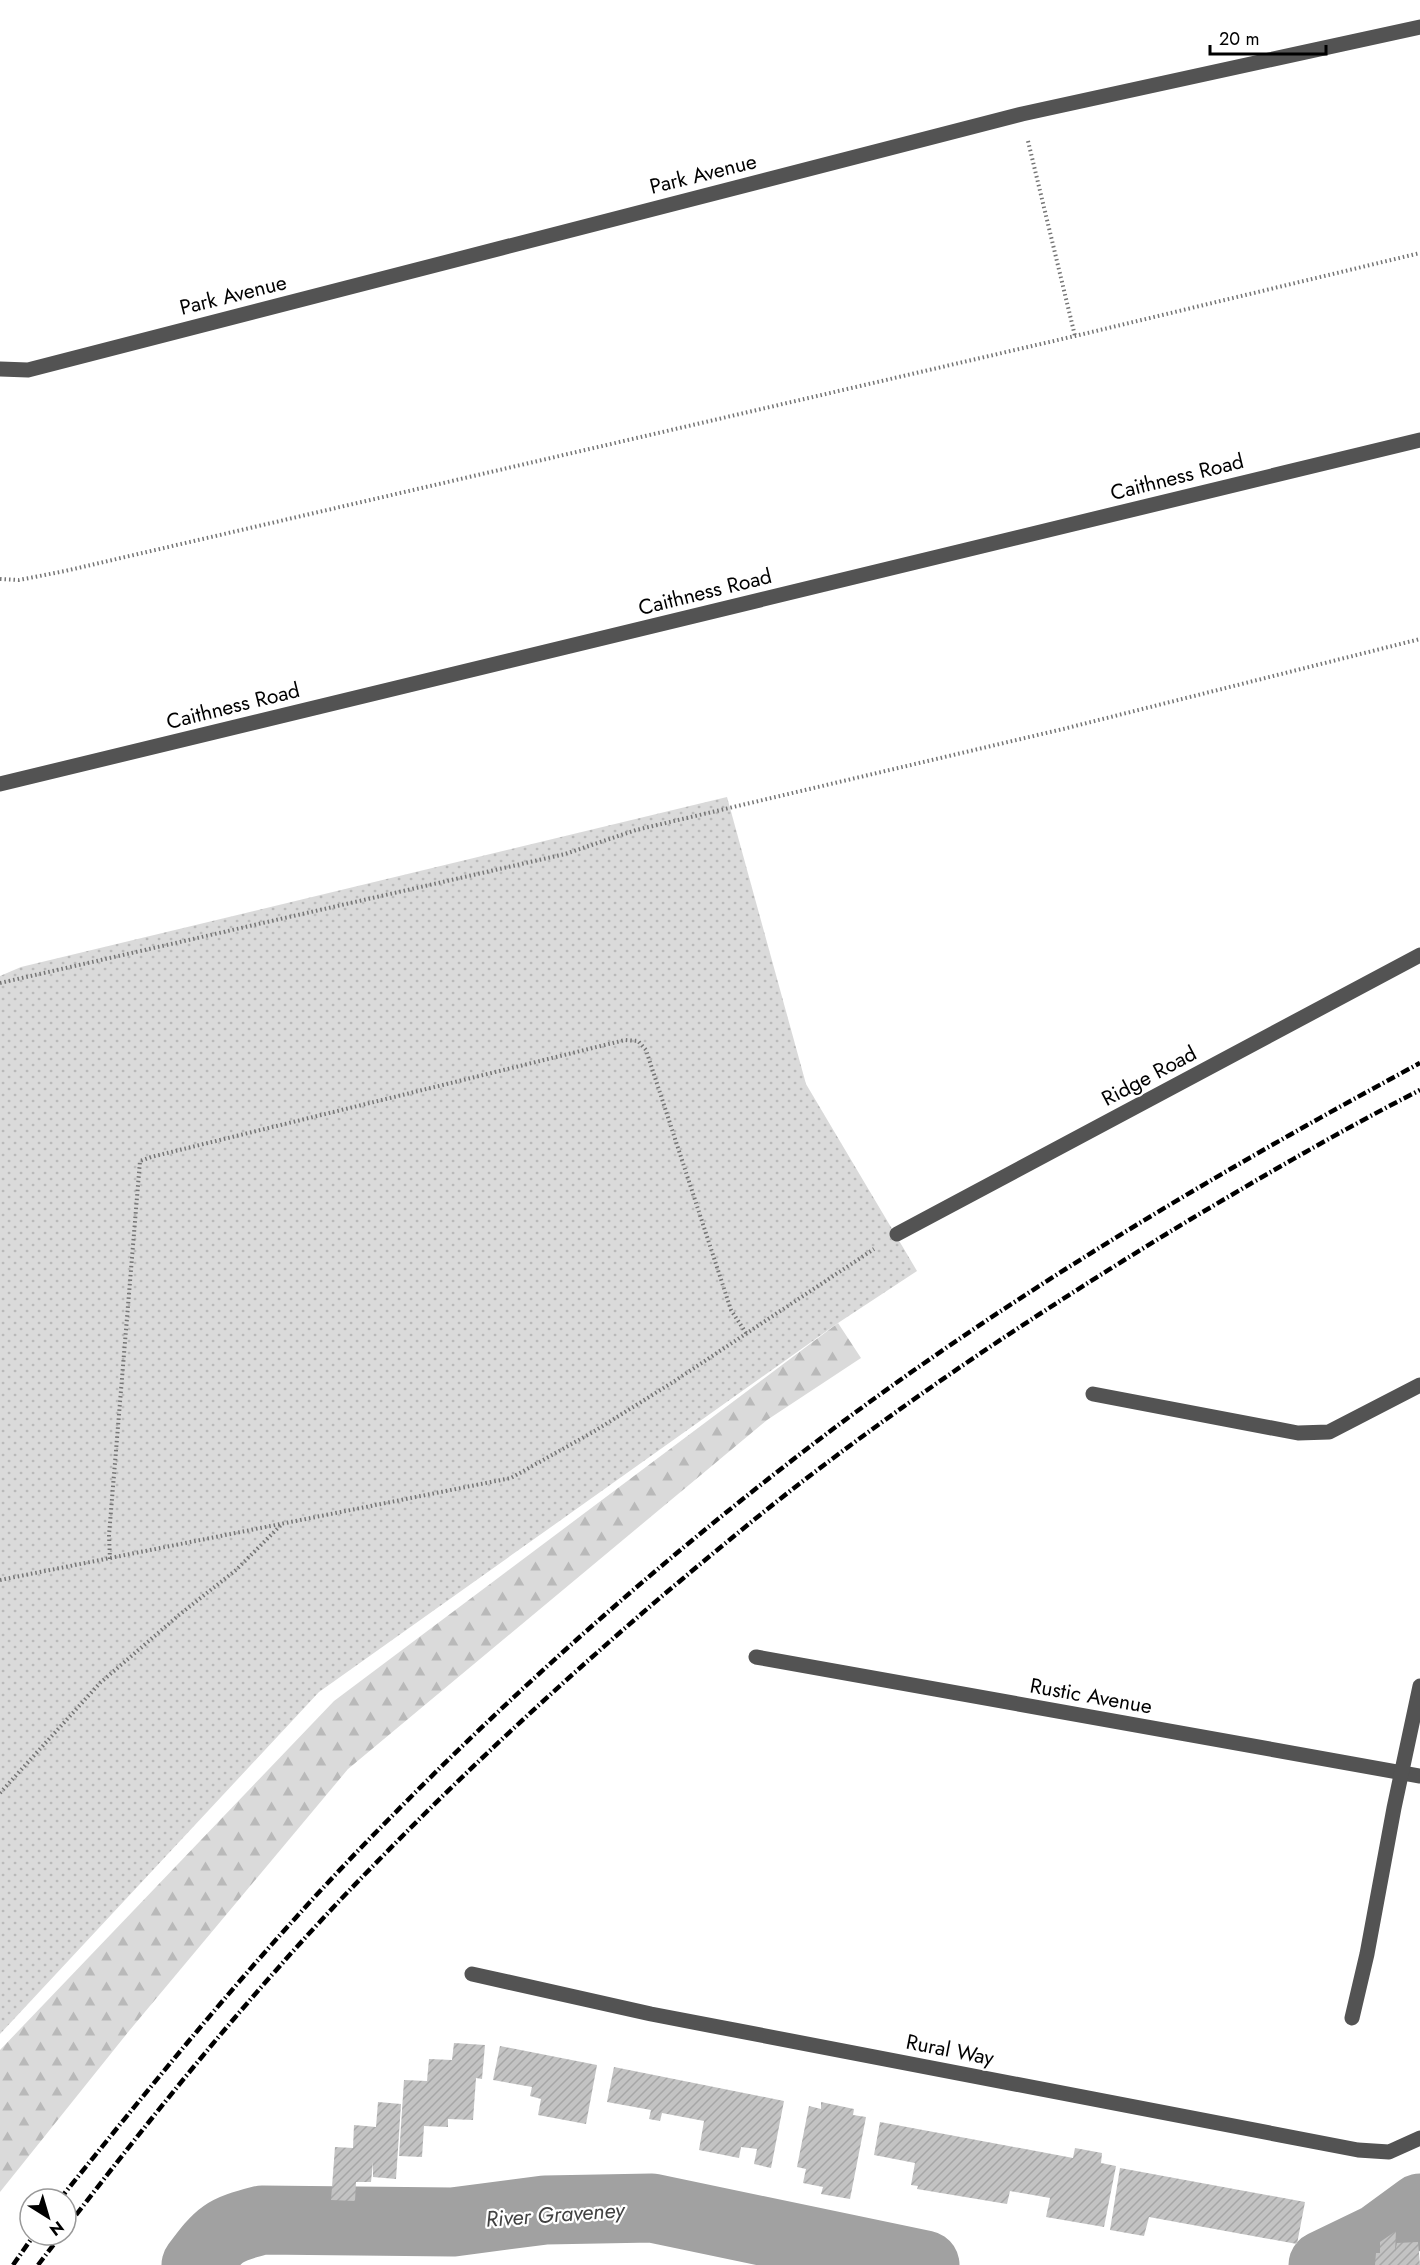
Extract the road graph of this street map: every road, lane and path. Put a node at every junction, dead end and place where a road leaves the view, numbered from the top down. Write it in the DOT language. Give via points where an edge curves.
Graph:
graph roads {
  1 [pos="1420,27"];
  2 [pos="1022,114"];
  3 [pos="1420,253"];
  4 [pos="1075,336"];
  5 [pos="0,369"];
  6 [pos="1420,440"];
  7 [pos="0,579"];
  8 [pos="1420,639"];
  9 [pos="0,784"];
  10 [pos="1420,955"];
  11 [pos="0,983"];
  12 [pos="897,1234"];
  13 [pos="746,1333"];
  14 [pos="1420,1385"];
  15 [pos="1093,1394"];
  16 [pos="282,1524"];
  17 [pos="110,1560"];
  18 [pos="0,1580"];
  19 [pos="756,1657"];
  20 [pos="1420,1686"];
  21 [pos="1401,1772"];
  22 [pos="1420,1776"];
  23 [pos="0,1794"];
  24 [pos="472,1974"];
  25 [pos="1352,2019"];
  26 [pos="1420,2138"];
  1 -- 2 [label="street, Park Avenue"];
  2 -- 4 [label="path"];
  2 -- 5 [label="street, Park Avenue" via="28,370"];
  3 -- 4 [label="path"];
  4 -- 7 [label="path" via="65,571 19,580"];
  6 -- 9 [label="street, Caithness Road"];
  8 -- 11 [label="path" via="636,830 566,854"];
  10 -- 12 [label="street, Ridge Road"];
  12 -- 13 [label="path"];
  13 -- 16 [label="path" via="593,1432 511,1478"];
  13 -- 17 [label="path" via="731,1310 646,1050 638,1041 625,1040 151,1157 141,1161"];
  14 -- 15 [label="street" via="1329,1432 1298,1433"];
  16 -- 17 [label="path"];
  16 -- 23 [label="path" via="236,1570 100,1683"];
  17 -- 18 [label="path"];
  19 -- 21 [label="street, Rustic Avenue"];
  20 -- 21 [label="street"];
  21 -- 22 [label="street, Rustic Avenue"];
  21 -- 25 [label="street"];
  24 -- 26 [label="street, Rural Way" via="651,2014 1358,2150 1389,2152"];
}
